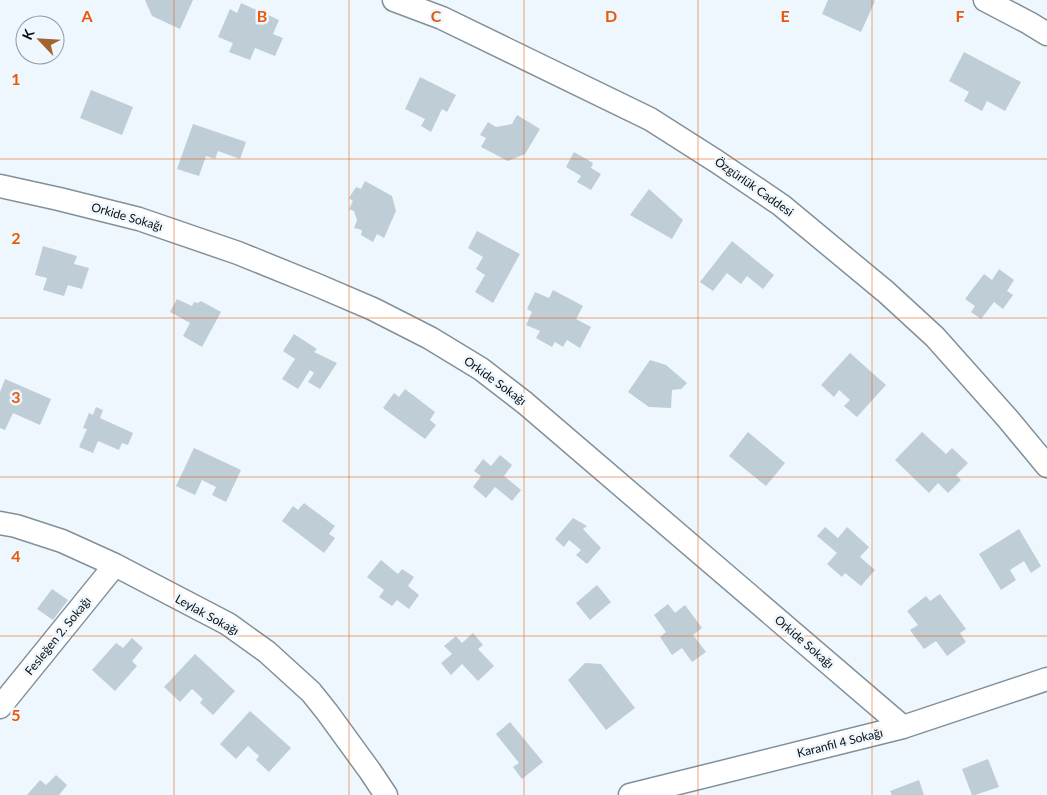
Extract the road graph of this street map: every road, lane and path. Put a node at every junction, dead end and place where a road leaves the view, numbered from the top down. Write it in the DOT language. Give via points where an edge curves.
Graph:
graph roads {
  1 [pos="394,0"];
  2 [pos="985,0"];
  3 [pos="446,9"];
  4 [pos="1047,34"];
  5 [pos="0,186"];
  6 [pos="1047,466"];
  7 [pos="0,523"];
  8 [pos="115,566"];
  9 [pos="1047,679"];
  10 [pos="0,707"];
  11 [pos="903,727"];
  12 [pos="386,795"];
  13 [pos="630,795"];
  1 -- 3 [label="street, Özgürlük Caddesi"];
  2 -- 4 [label="street"];
  3 -- 6 [label="street, Özgürlük Caddesi" via="650,119 781,205 886,292 935,338"];
  5 -- 11 [label="street, Orkide Sokağı" via="139,219 238,254 373,309 481,368"];
  7 -- 8 [label="street, Leylak Sokağı" via="62,541"];
  8 -- 10 [label="street, Fesleğen 2. Sokağı"];
  8 -- 12 [label="street, Leylak Sokağı" via="228,624 266,652 311,692 328,712"];
  9 -- 11 [label="street, Karanfil 4 Sokağı"];
  11 -- 13 [label="street, Karanfil 4 Sokağı"];
}
